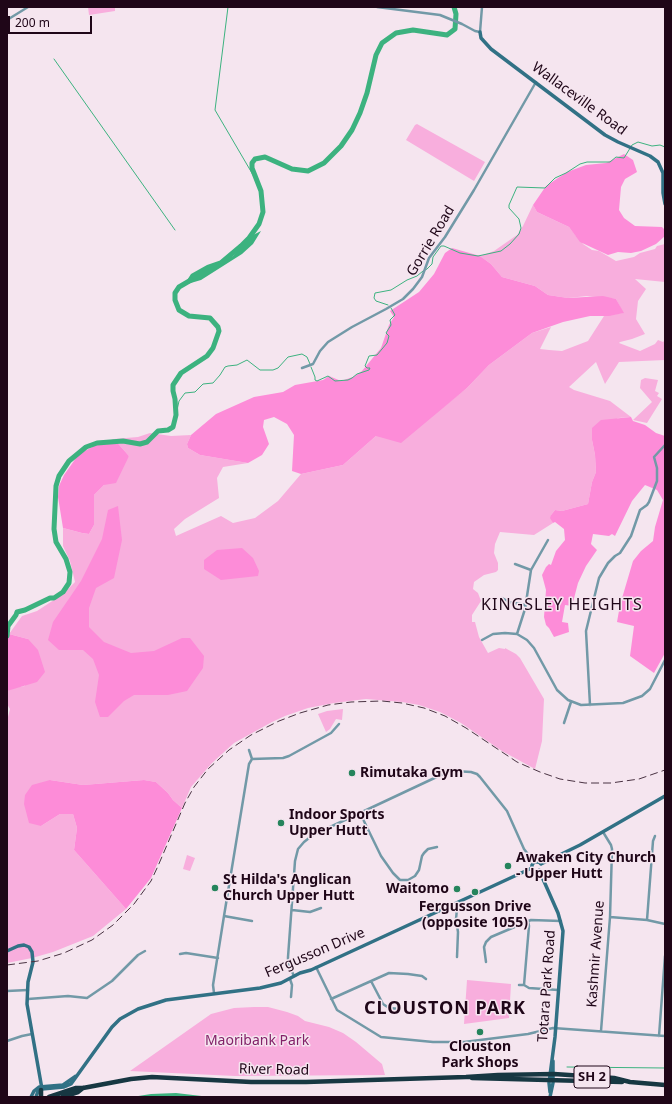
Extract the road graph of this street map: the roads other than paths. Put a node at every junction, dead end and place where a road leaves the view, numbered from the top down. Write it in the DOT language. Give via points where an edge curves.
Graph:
graph roads {
  1 [pos="28,7"];
  2 [pos="377,7"];
  3 [pos="482,7"];
  4 [pos="7,20"];
  5 [pos="480,32"];
  6 [pos="536,82"];
  7 [pos="665,204"];
  8 [pos="302,368"];
  9 [pos="665,444"];
  10 [pos="548,540"];
  11 [pos="515,564"];
  12 [pos="531,570"];
  13 [pos="502,598"];
  14 [pos="526,605"];
  15 [pos="517,634"];
  16 [pos="482,640"];
  17 [pos="665,660"];
  18 [pos="571,702"];
  19 [pos="590,705"];
  20 [pos="564,723"];
  21 [pos="339,724"];
  22 [pos="249,750"];
  23 [pos="252,759"];
  24 [pos="665,796"];
  25 [pos="360,813"];
  26 [pos="603,832"];
  27 [pos="655,836"];
  28 [pos="437,847"];
  29 [pos="534,862"];
  30 [pos="541,864"];
  31 [pos="532,868"];
  32 [pos="539,870"];
  33 [pos="455,903"];
  34 [pos="321,908"];
  35 [pos="292,910"];
  36 [pos="224,916"];
  37 [pos="610,917"];
  38 [pos="648,920"];
  39 [pos="252,921"];
  40 [pos="528,921"];
  41 [pos="561,921"];
  42 [pos="665,924"];
  43 [pos="7,951"];
  44 [pos="145,951"];
  45 [pos="180,954"];
  46 [pos="665,956"];
  47 [pos="456,957"];
  48 [pos="218,958"];
  49 [pos="486,962"];
  50 [pos="316,967"];
  51 [pos="294,976"];
  52 [pos="290,979"];
  53 [pos="426,979"];
  54 [pos="371,981"];
  55 [pos="519,985"];
  56 [pos="524,985"];
  57 [pos="28,990"];
  58 [pos="558,990"];
  59 [pos="7,991"];
  60 [pos="214,993"];
  61 [pos="291,997"];
  62 [pos="28,999"];
  63 [pos="331,999"];
  64 [pos="400,1010"];
  65 [pos="556,1028"];
  66 [pos="601,1031"];
  67 [pos="32,1034"];
  68 [pos="659,1036"];
  69 [pos="665,1036"];
  70 [pos="7,1041"];
  71 [pos="551,1077"];
  72 [pos="665,1085"];
  73 [pos="41,1088"];
  74 [pos="83,1088"];
  75 [pos="31,1097"];
  76 [pos="36,1097"];
  77 [pos="41,1097"];
  78 [pos="49,1097"];
  79 [pos="62,1097"];
  80 [pos="550,1097"];
  1 -- 4 [label="street"];
  2 -- 5 [label="street" via="431,13"];
  3 -- 5 [label="street"];
  5 -- 6 [label="main road, Wallaceville Road" via="487,45"];
  6 -- 7 [label="main road, Wallaceville Road" via="605,135 650,156 660,165"];
  6 -- 8 [label="street, Gorrie Road" via="413,289 386,310 328,342 320,350 313,364"];
  9 -- 19 [label="street" via="654,457 658,476 648,504 640,510 631,536 620,553 613,557 600,574 586,628"];
  10 -- 12 [label="street"];
  11 -- 12 [label="street"];
  12 -- 14 [label="street"];
  13 -- 14 [label="street"];
  14 -- 15 [label="street"];
  15 -- 16 [label="street" via="499,633"];
  15 -- 18 [label="street" via="534,647 557,690"];
  17 -- 19 [label="street" via="650,689 642,696 623,703"];
  18 -- 19 [label="street"];
  18 -- 20 [label="street"];
  21 -- 23 [label="street" via="331,733 289,756"];
  22 -- 23 [label="street"];
  23 -- 36 [label="street"];
  24 -- 26 [label="main road"];
  25 -- 28 [label="street" via="381,856 400,880 416,876 424,853"];
  25 -- 29 [label="street" via="446,773 474,773 507,811 524,849"];
  25 -- 35 [label="street" via="313,835 298,849"];
  26 -- 30 [label="main road"];
  26 -- 37 [label="street, Kashmir Avenue" via="612,849"];
  27 -- 38 [label="street"];
  29 -- 30 [label="main road"];
  29 -- 31 [label="main road"];
  30 -- 32 [label="main road"];
  31 -- 32 [label="main road"];
  31 -- 33 [label="main road, Fergusson Drive"];
  32 -- 41 [label="main road, Totara Park Road"];
  33 -- 47 [label="street" via="458,932"];
  33 -- 50 [label="main road, Fergusson Drive"];
  34 -- 35 [label="street" via="310,912"];
  35 -- 51 [label="street" via="288,963"];
  36 -- 39 [label="street"];
  36 -- 48 [label="street"];
  37 -- 38 [label="street"];
  37 -- 66 [label="street, Kashmir Avenue"];
  38 -- 42 [label="street"];
  40 -- 41 [label="street"];
  40 -- 49 [label="street" via="488,940 484,947"];
  40 -- 56 [label="street"];
  41 -- 58 [label="main road, Totara Park Road" via="563,931"];
  43 -- 57 [label="main road" via="22,945 31,950 33,962"];
  44 -- 62 [label="street" via="110,982 87,998 68,996"];
  45 -- 48 [label="street" via="186,952"];
  46 -- 68 [label="street"];
  48 -- 60 [label="street"];
  50 -- 51 [label="main road, Fergusson Drive"];
  50 -- 63 [label="street"];
  51 -- 52 [label="main road, Fergusson Drive"];
  52 -- 60 [label="main road, Fergusson Drive" via="260,988"];
  52 -- 61 [label="street"];
  53 -- 54 [label="street" via="422,976 392,973"];
  54 -- 63 [label="street"];
  54 -- 64 [label="street" via="383,1004"];
  55 -- 56 [label="street"];
  56 -- 58 [label="street" via="529,988"];
  57 -- 59 [label="street"];
  57 -- 62 [label="main road"];
  58 -- 65 [label="main road, Totara Park Road"];
  60 -- 73 [label="main road, Fergusson Drive" via="166,1000 131,1012 112,1027 73,1082 66,1087"];
  62 -- 67 [label="main road"];
  63 -- 65 [label="street" via="342,1014 376,1035 384,1037 464,1042"];
  65 -- 66 [label="street"];
  65 -- 71 [label="main road, Totara Park Road"];
  66 -- 68 [label="street"];
  67 -- 70 [label="street"];
  67 -- 73 [label="main road"];
  68 -- 69 [label="street"];
  71 -- 72 [label="highway, River Road / SH 2" via="614,1078"];
  71 -- 74 [label="highway, River Road / SH 2" via="306,1082 152,1077"];
  71 -- 80 [label="main road, Totara Park Road"];
  73 -- 75 [label="main road" via="36,1089"];
  73 -- 76 [label="main road"];
  73 -- 77 [label="highway"];
  74 -- 78 [label="highway, River Road / SH 2"];
  74 -- 79 [label="highway, River Road / SH 2"];
}
